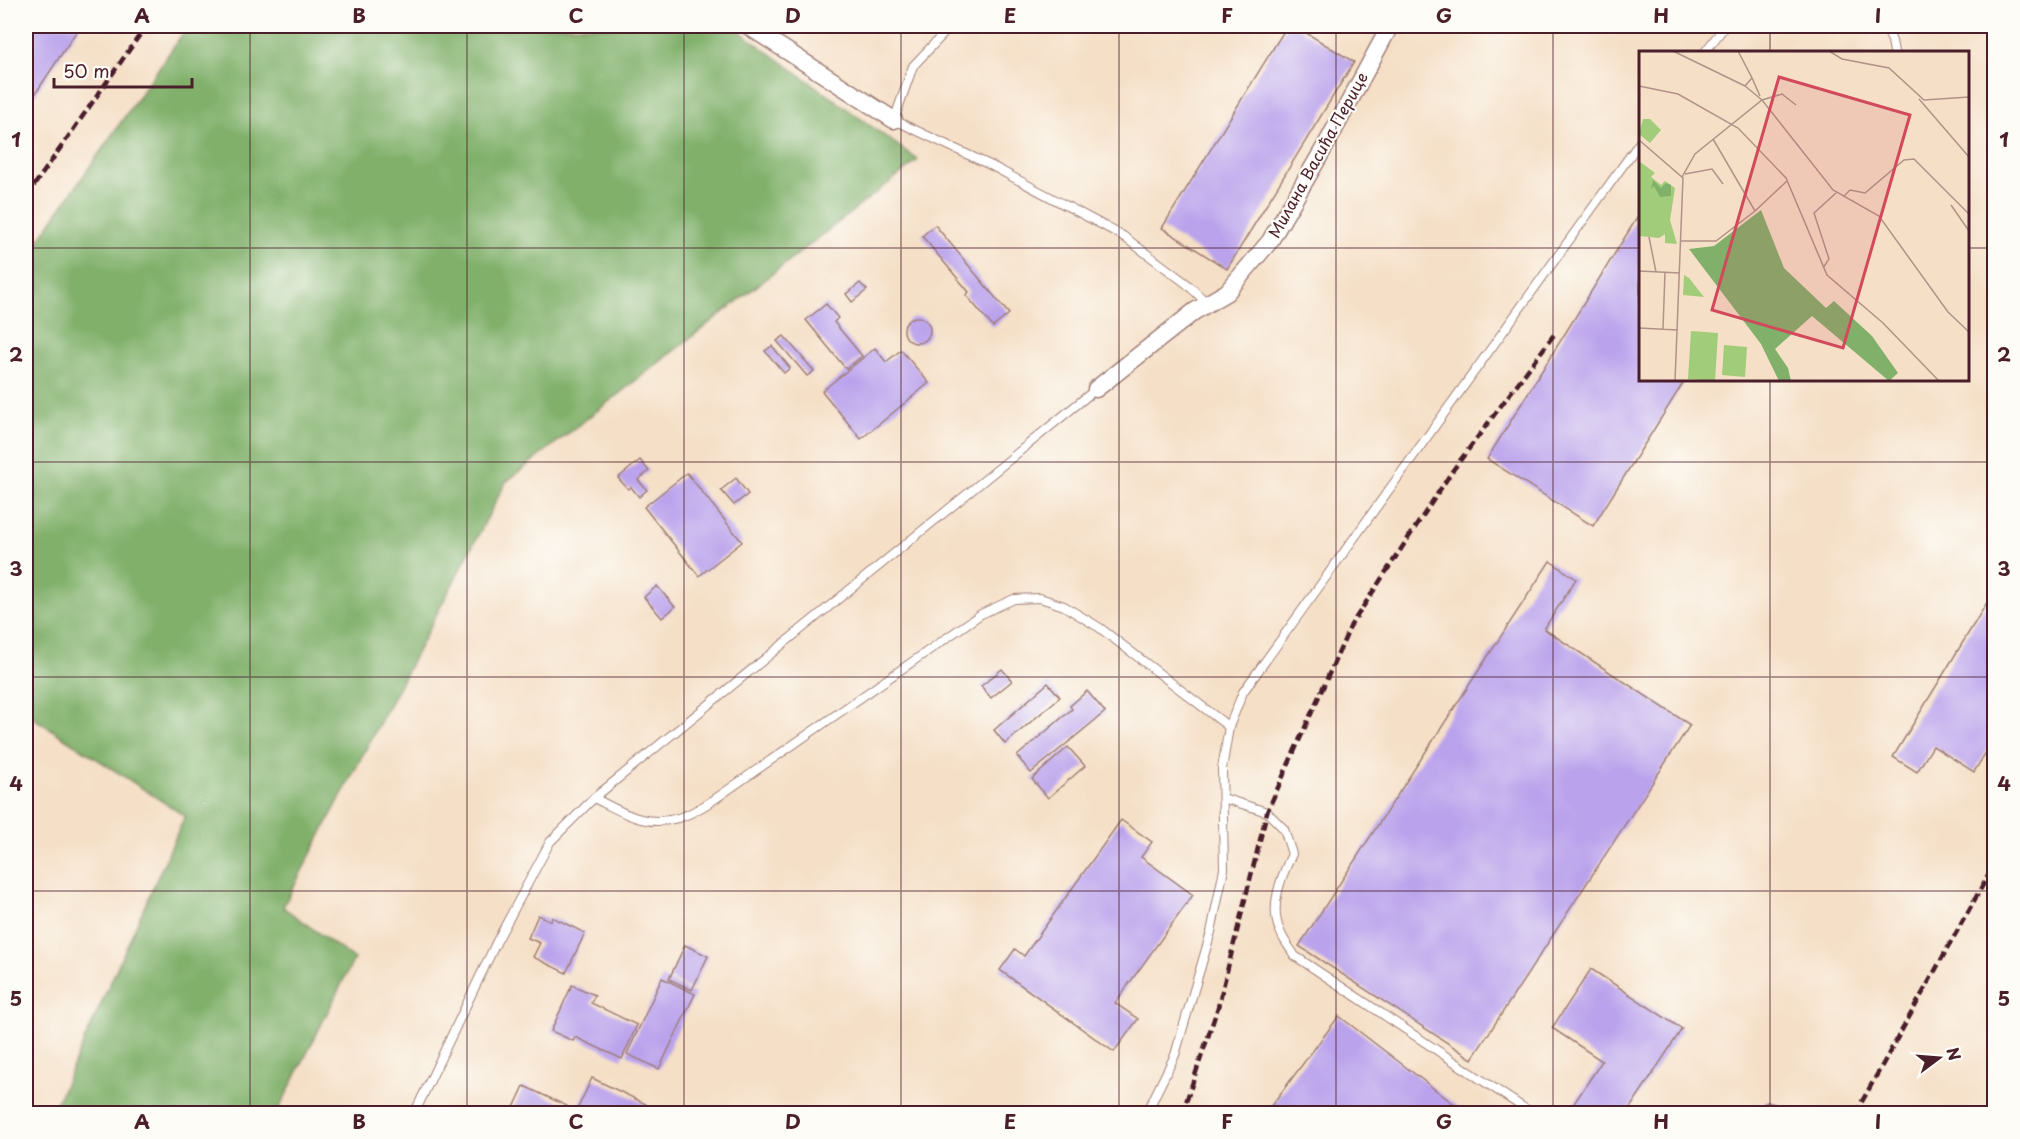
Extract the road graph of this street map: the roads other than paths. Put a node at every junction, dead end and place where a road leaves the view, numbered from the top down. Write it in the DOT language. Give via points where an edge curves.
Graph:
graph roads {
  1 [pos="748,26"];
  2 [pos="951,26"];
  3 [pos="1390,26"];
  4 [pos="1725,26"];
  5 [pos="1885,26"];
  6 [pos="1706,51"];
  7 [pos="1894,51"];
  8 [pos="894,120"];
  9 [pos="1639,145"];
  10 [pos="1208,304"];
  11 [pos="1096,388"];
  12 [pos="1229,727"];
  13 [pos="594,798"];
  14 [pos="1223,798"];
  15 [pos="414,1113"];
  16 [pos="1146,1113"];
  17 [pos="1533,1113"];
  1 -- 8 [label="street"];
  2 -- 8 [label="lane" via="912,66"];
  3 -- 10 [label="street, Милана Васића Перице" via="1270,242 1227,292"];
  4 -- 6 [label="lane"];
  5 -- 7 [label="lane"];
  8 -- 10 [label="lane" via="992,166 1123,236"];
  9 -- 12 [label="lane" via="1243,692"];
  10 -- 11 [label="street, Милана Васића Перице"];
  11 -- 13 [label="lane"];
  12 -- 13 [label="lane" via="1100,628 1064,606 1040,598 1014,599 981,614 712,801 679,818 633,818"];
  12 -- 14 [label="lane" via="1222,769"];
  13 -- 15 [label="lane" via="550,842"];
  14 -- 16 [label="lane" via="1224,869 1211,932 1175,1055"];
  14 -- 17 [label="lane" via="1267,812 1284,829 1292,854 1280,881 1276,916 1294,956"];
}
